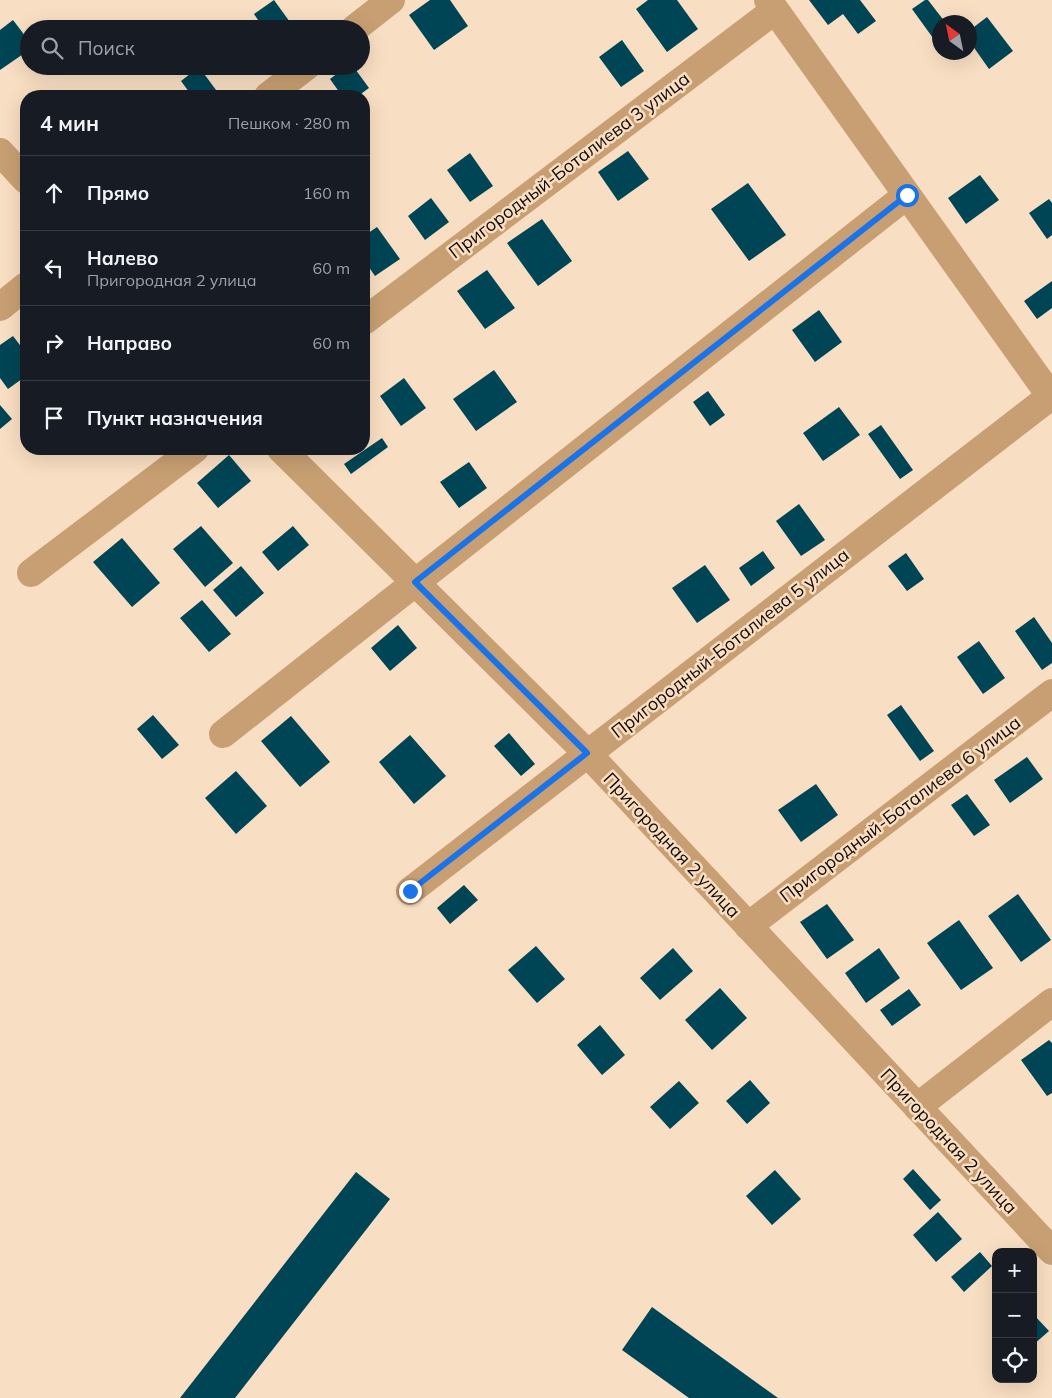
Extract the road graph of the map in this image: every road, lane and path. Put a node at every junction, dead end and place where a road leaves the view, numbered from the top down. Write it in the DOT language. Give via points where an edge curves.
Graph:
graph roads {
  1 [pos="391,0"];
  2 [pos="772,5"];
  3 [pos="365,20"];
  4 [pos="295,75"];
  5 [pos="276,90"];
  6 [pos="0,152"];
  7 [pos="20,174"];
  8 [pos="907,195"];
  9 [pos="20,291"];
  10 [pos="0,307"];
  11 [pos="370,316"];
  12 [pos="1051,397"];
  13 [pos="187,455"];
  14 [pos="287,455"];
  15 [pos="31,573"];
  16 [pos="415,582"];
  17 [pos="1052,693"];
  18 [pos="223,734"];
  19 [pos="587,753"];
  20 [pos="410,891"];
  21 [pos="748,926"];
  22 [pos="1052,1002"];
  23 [pos="917,1107"];
  24 [pos="1052,1251"];
  1 -- 3 [label="street"];
  2 -- 8 [label="street"];
  2 -- 11 [label="street, Пригородный-Боталиева 3 улица"];
  4 -- 5 [label="street"];
  6 -- 7 [label="street"];
  8 -- 12 [label="street"];
  8 -- 16 [label="street"];
  9 -- 10 [label="street"];
  12 -- 19 [label="street, Пригородный-Боталиева 5 улица"];
  13 -- 15 [label="street"];
  14 -- 16 [label="street, Пригородная 2 улица"];
  16 -- 18 [label="street"];
  16 -- 19 [label="street, Пригородная 2 улица"];
  17 -- 21 [label="street, Пригородный-Боталиева 6 улица"];
  19 -- 20 [label="street, Пригородный-Боталиева 5 улица"];
  19 -- 21 [label="street, Пригородная 2 улица"];
  21 -- 23 [label="street, Пригородная 2 улица"];
  22 -- 23 [label="street"];
  23 -- 24 [label="street, Пригородная 2 улица"];
}
